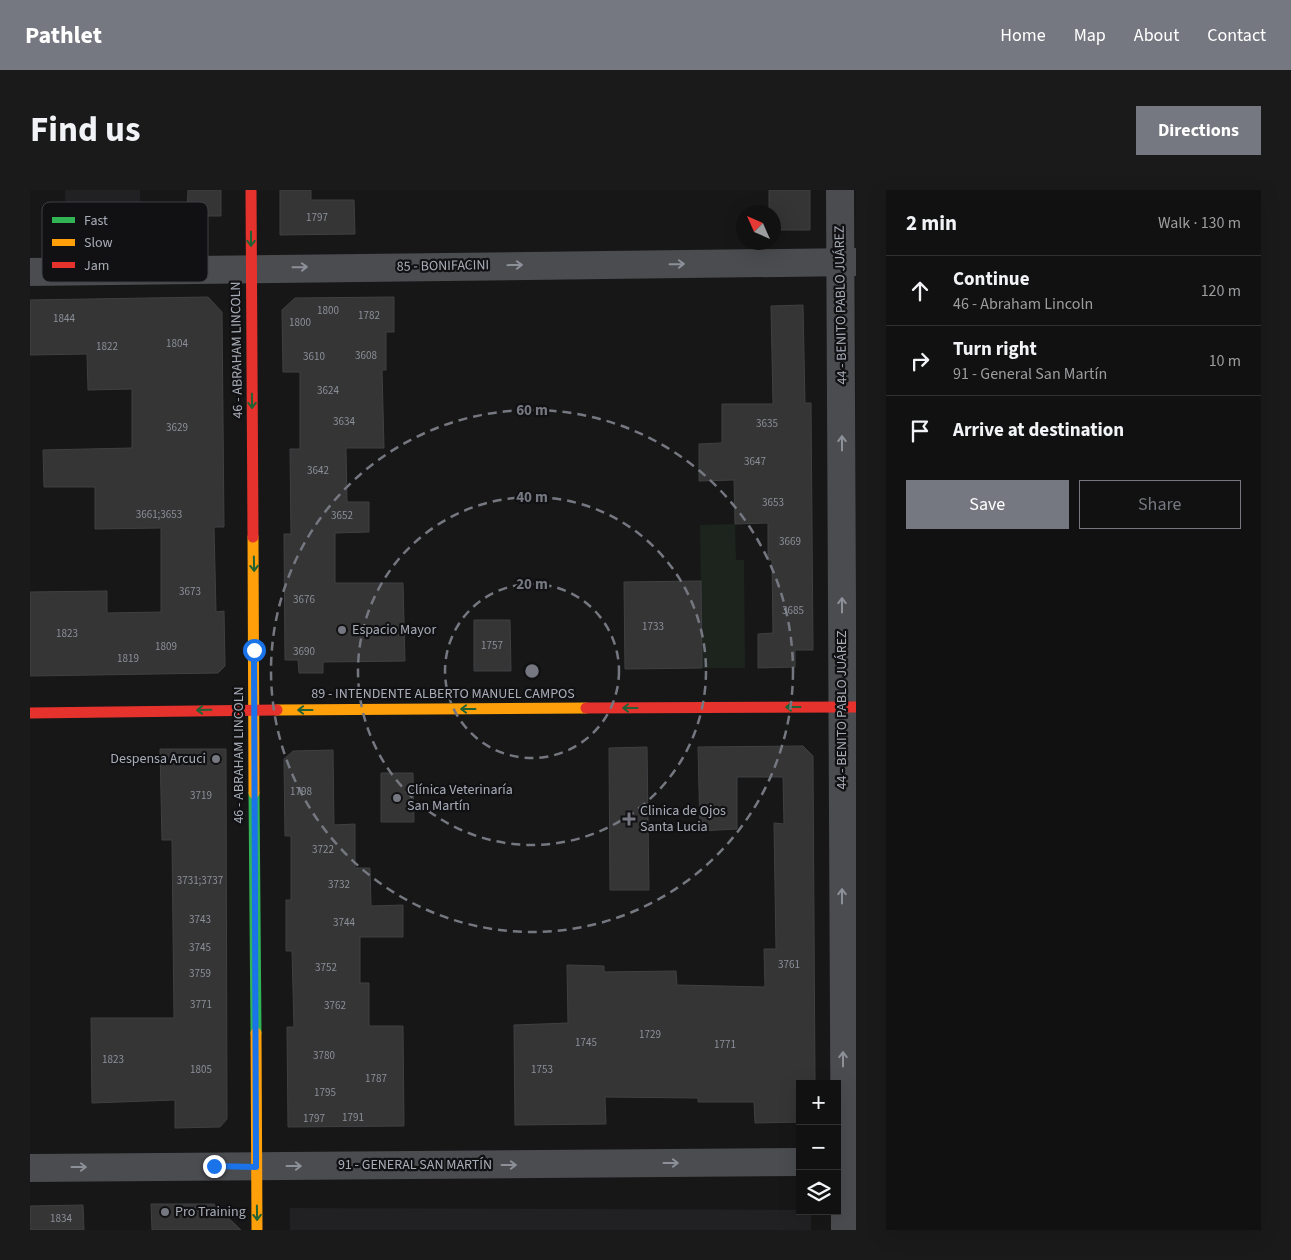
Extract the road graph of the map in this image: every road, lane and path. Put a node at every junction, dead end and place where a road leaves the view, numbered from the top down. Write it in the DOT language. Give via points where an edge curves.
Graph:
graph roads {
  1 [pos="251,190"];
  2 [pos="840,190"];
  3 [pos="848,262"];
  4 [pos="251,268"];
  5 [pos="208,269"];
  6 [pos="849,707"];
  7 [pos="253,710"];
  8 [pos="30,713"];
  9 [pos="796,1162"];
  10 [pos="846,1162"];
  11 [pos="256,1167"];
  12 [pos="30,1168"];
  13 [pos="257,1230"];
  14 [pos="845,1230"];
  1 -- 4 [label="street, 46 - ABRAHAM LINCOLN, one-way"];
  2 -- 3 [label="street, 44 - BENITO PABLO JUÁREZ"];
  4 -- 3 [label="street, 85 - BONIFACINI, one-way"];
  6 -- 3 [label="street, 44 - BENITO PABLO JUÁREZ, one-way"];
  4 -- 5 [label="street, 85 - BONIFACINI"];
  4 -- 7 [label="street, 46 - ABRAHAM LINCOLN, one-way"];
  6 -- 7 [label="street, 89 - INTENDENTE ALBERTO MANUEL CAMPOS, one-way"];
  10 -- 6 [label="street, 44 - BENITO PABLO JUÁREZ, one-way"];
  7 -- 8 [label="street, 89 - INTENDENTE ALBERTO MANUEL CAMPOS, one-way"];
  7 -- 11 [label="street, 46 - ABRAHAM LINCOLN"];
  11 -- 9 [label="street, 91 - GENERAL SAN MARTÍN, one-way"];
  10 -- 14 [label="street, 44 - BENITO PABLO JUÁREZ"];
  12 -- 11 [label="street, 91 - GENERAL SAN MARTÍN, one-way"];
  11 -- 13 [label="street, 46 - ABRAHAM LINCOLN, one-way"];
}
